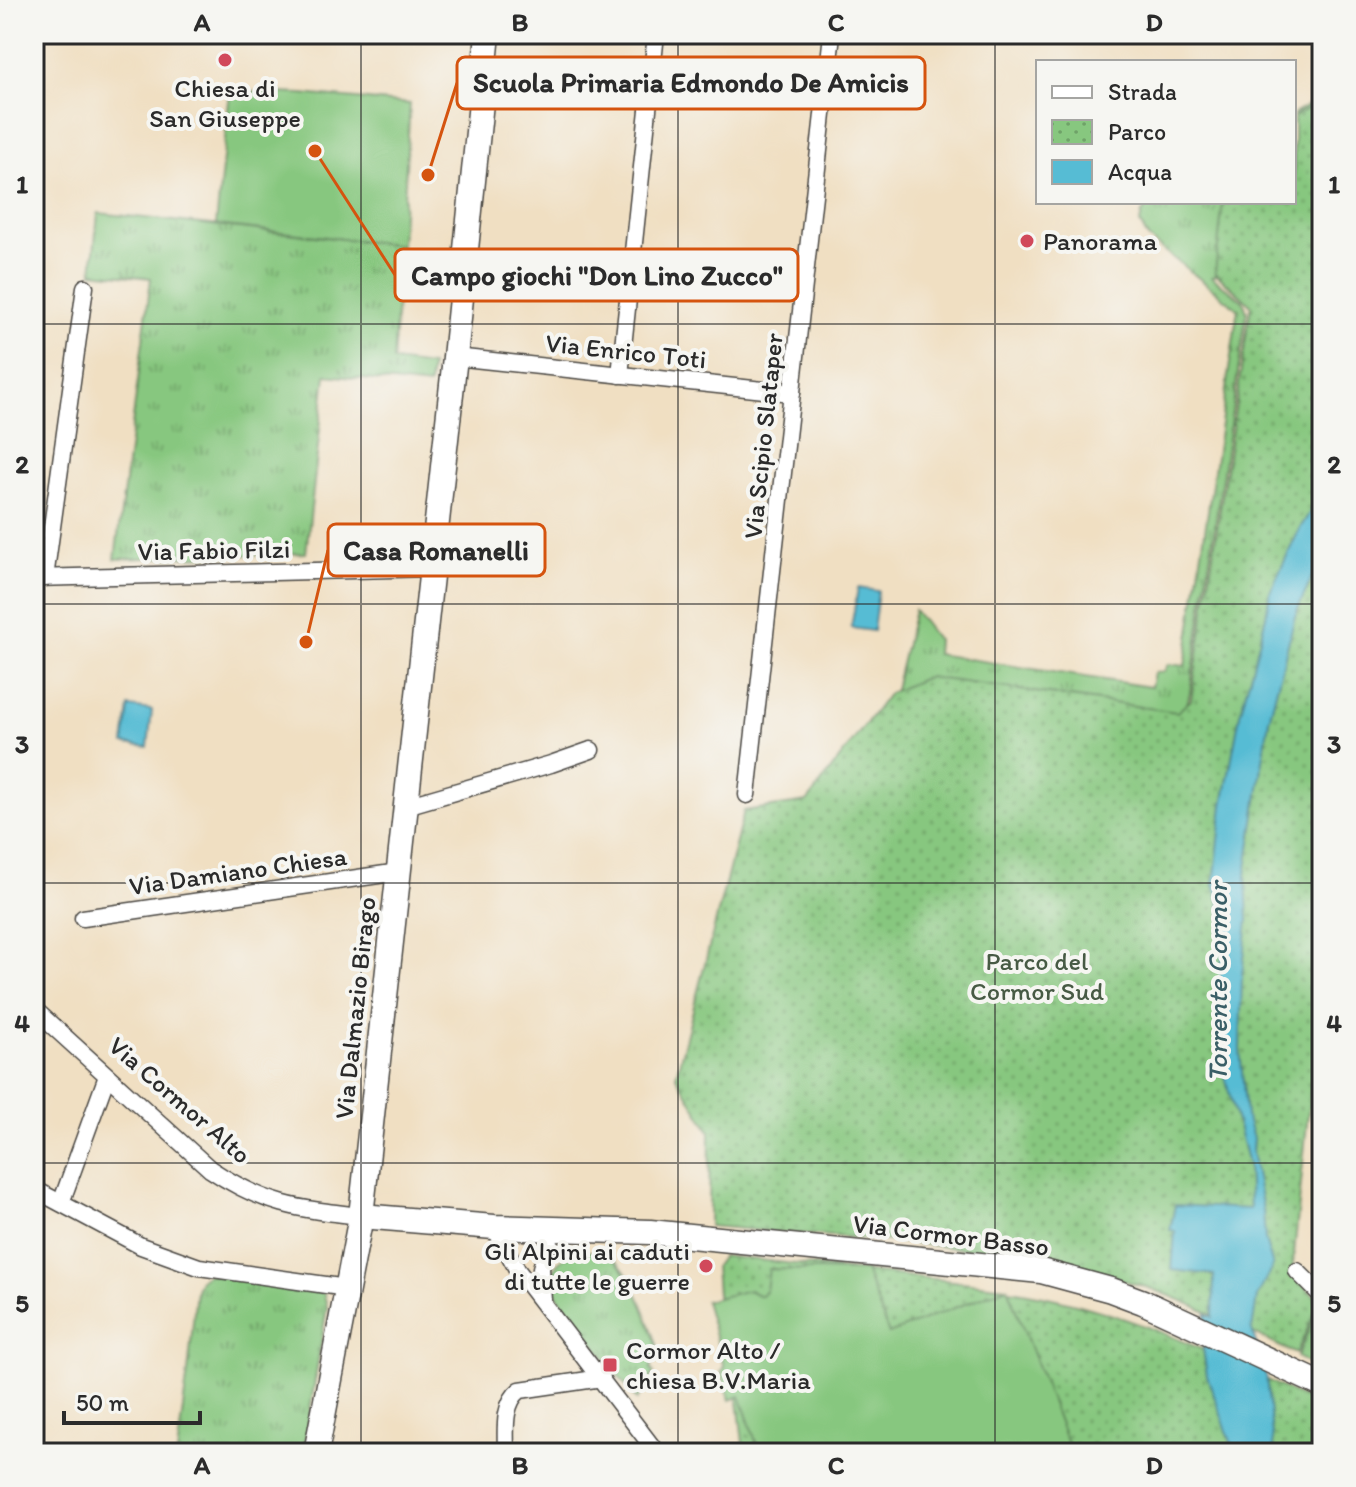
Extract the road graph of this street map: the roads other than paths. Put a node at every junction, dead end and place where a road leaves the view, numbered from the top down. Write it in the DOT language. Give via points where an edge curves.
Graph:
graph roads {
  1 [pos="488,34"];
  2 [pos="656,34"];
  3 [pos="832,34"];
  4 [pos="85,287"];
  5 [pos="455,357"];
  6 [pos="620,375"];
  7 [pos="792,393"];
  8 [pos="432,568"];
  9 [pos="39,578"];
  10 [pos="591,750"];
  11 [pos="747,795"];
  12 [pos="406,806"];
  13 [pos="399,872"];
  14 [pos="83,918"];
  15 [pos="34,1009"];
  16 [pos="107,1076"];
  17 [pos="34,1189"];
  18 [pos="61,1203"];
  19 [pos="361,1216"];
  20 [pos="494,1227"];
  21 [pos="553,1230"];
  22 [pos="1297,1271"];
  23 [pos="347,1288"];
  24 [pos="1322,1296"];
  25 [pos="543,1301"];
  26 [pos="602,1378"];
  27 [pos="1322,1385"];
  28 [pos="316,1453"];
  29 [pos="506,1453"];
  30 [pos="657,1453"];
  1 -- 5 [label="street, Via Dalmazio Birago"];
  2 -- 6 [label="street"];
  3 -- 7 [label="street, Via Scipio Slataper"];
  4 -- 9 [label="street, Via Fabio Filzi"];
  5 -- 6 [label="street, Via Enrico Toti"];
  5 -- 8 [label="street, Via Dalmazio Birago"];
  6 -- 7 [label="street, Via Enrico Toti"];
  7 -- 11 [label="street, Via Scipio Slataper"];
  8 -- 9 [label="street, Via Fabio Filzi"];
  8 -- 12 [label="street, Via Dalmazio Birago"];
  10 -- 12 [label="street"];
  12 -- 13 [label="street, Via Dalmazio Birago"];
  13 -- 14 [label="street, Via Damiano Chiesa"];
  13 -- 19 [label="street, Via Dalmazio Birago"];
  15 -- 16 [label="street, Via Cormor Alto"];
  16 -- 18 [label="street"];
  16 -- 19 [label="street, Via Cormor Alto" via="236,1186 263,1200"];
  17 -- 18 [label="street"];
  18 -- 23 [label="street" via="141,1246 199,1267"];
  19 -- 20 [label="street, Via Cormor Alto"];
  19 -- 23 [label="street, Via Dalmazio Birago"];
  20 -- 21 [label="street, Via Cormor Alto"];
  20 -- 25 [label="street" via="518,1271"];
  21 -- 25 [label="street" via="541,1268"];
  21 -- 27 [label="street, Via Cormor Basso" via="650,1232 1013,1267 1072,1278 1143,1302"];
  22 -- 24 [label="street"];
  23 -- 28 [label="street, Via Dalmazio Birago"];
  25 -- 26 [label="street"];
  26 -- 29 [label="street" via="520,1390 511,1396"];
  26 -- 30 [label="street"];
}
